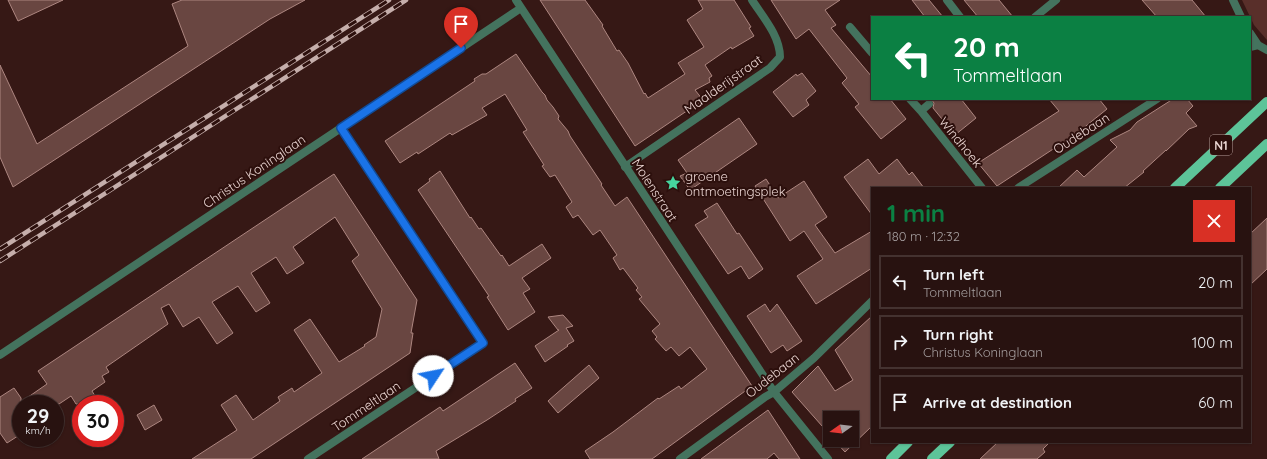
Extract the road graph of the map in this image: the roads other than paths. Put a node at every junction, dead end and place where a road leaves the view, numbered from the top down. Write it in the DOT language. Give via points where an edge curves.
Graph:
graph roads {
  1 [pos="516,0"];
  2 [pos="752,0"];
  3 [pos="946,0"];
  4 [pos="1056,0"];
  5 [pos="1233,0"];
  6 [pos="521,8"];
  7 [pos="959,16"];
  8 [pos="1036,16"];
  9 [pos="1241,16"];
  10 [pos="850,27"];
  11 [pos="1251,36"];
  12 [pos="1254,46"];
  13 [pos="1267,50"];
  14 [pos="871,52"];
  15 [pos="911,100"];
  16 [pos="1155,100"];
  17 [pos="1267,102"];
  18 [pos="929,104"];
  19 [pos="920,111"];
  20 [pos="341,128"];
  21 [pos="1267,144"];
  22 [pos="625,167"];
  23 [pos="981,187"];
  24 [pos="1020,187"];
  25 [pos="1176,187"];
  26 [pos="1221,187"];
  27 [pos="871,303"];
  28 [pos="0,355"];
  29 [pos="774,392"];
  30 [pos="907,443"];
  31 [pos="949,443"];
  32 [pos="308,459"];
  33 [pos="680,459"];
  34 [pos="828,459"];
  35 [pos="891,459"];
  36 [pos="932,459"];
  1 -- 6 [label="street, Molenstraat"];
  2 -- 22 [label="street, Maalderijstraat" via="775,36 780,57 770,68"];
  3 -- 7 [label="street"];
  4 -- 8 [label="street"];
  5 -- 9 [label="street"];
  6 -- 20 [label="street, Christus Koninglaan"];
  6 -- 22 [label="street, Molenstraat"];
  10 -- 14 [label="street"];
  11 -- 12 [label="street"];
  12 -- 13 [label="street"];
  15 -- 19 [label="street, Windhoek"];
  16 -- 24 [label="street, Oudebaan"];
  17 -- 25 [label="main road, N1"];
  18 -- 19 [label="street"];
  19 -- 23 [label="street, Windhoek"];
  20 -- 28 [label="street, Christus Koninglaan"];
  20 -- 32 [label="street, Tommeltlaan" via="483,343"];
  21 -- 26 [label="main road, N1"];
  22 -- 29 [label="street, Molenstraat"];
  27 -- 29 [label="street, Oudebaan" via="814,358"];
  29 -- 33 [label="street, Oudebaan"];
  29 -- 34 [label="street, Molenstraat"];
  30 -- 35 [label="main road"];
  31 -- 36 [label="main road"];
}
